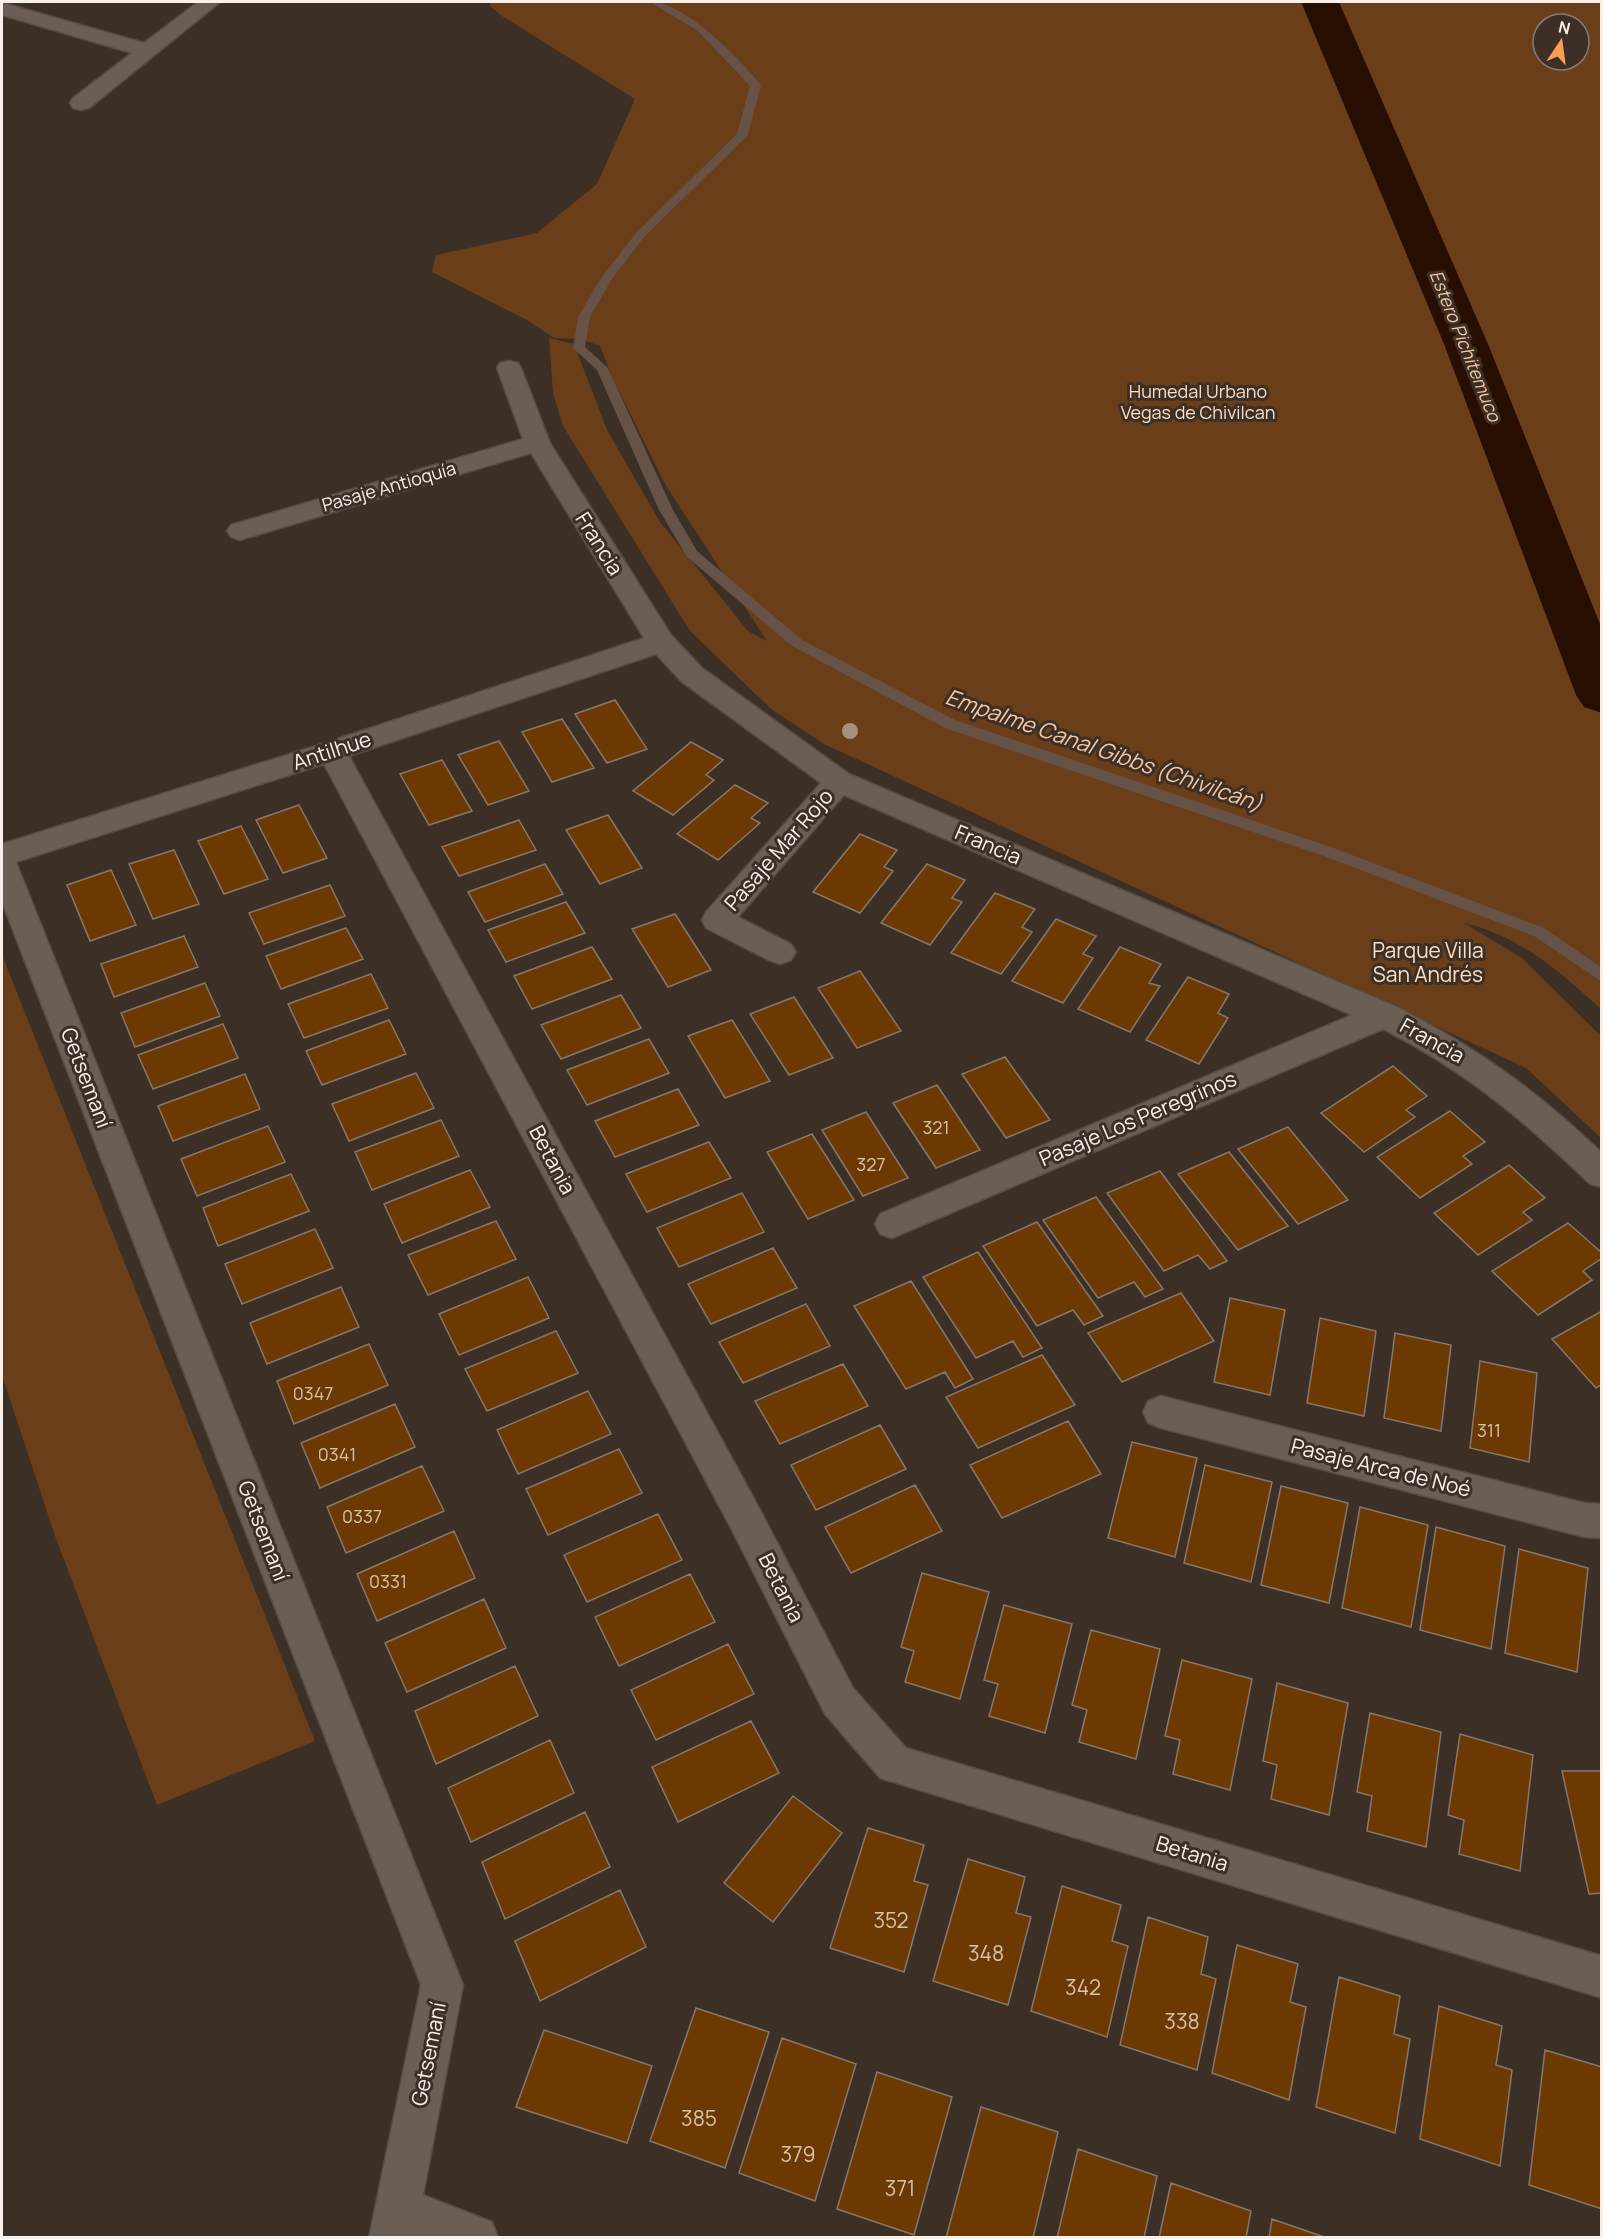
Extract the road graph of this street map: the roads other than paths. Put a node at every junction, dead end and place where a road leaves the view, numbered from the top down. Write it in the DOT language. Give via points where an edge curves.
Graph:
graph roads {
  1 [pos="210,2"];
  2 [pos="3,9"];
  3 [pos="146,50"];
  4 [pos="81,103"];
  5 [pos="509,368"];
  6 [pos="537,443"];
  7 [pos="240,531"];
  8 [pos="661,642"];
  9 [pos="332,751"];
  10 [pos="839,781"];
  11 [pos="2,855"];
  12 [pos="2,864"];
  13 [pos="780,952"];
  14 [pos="1384,1015"];
  15 [pos="1602,1174"];
  16 [pos="892,1224"];
  17 [pos="1161,1412"];
  18 [pos="1602,1521"];
  19 [pos="1602,1977"];
  20 [pos="395,2223"];
  21 [pos="476,2238"];
  1 -- 3 [label="street"];
  2 -- 3 [label="street"];
  3 -- 4 [label="street"];
  5 -- 6 [label="street, Francia"];
  6 -- 7 [label="street, Pasaje Antioquía"];
  6 -- 8 [label="street, Francia"];
  8 -- 9 [label="street, Antilhue"];
  8 -- 10 [label="street, Francia" via="692,675"];
  9 -- 11 [label="street, Antilhue"];
  9 -- 19 [label="street, Betania" via="839,1701 894,1764"];
  10 -- 13 [label="street, Pasaje Mar Rojo" via="717,920"];
  10 -- 14 [label="street, Francia"];
  12 -- 20 [label="street, Getsemaní" via="442,1985"];
  14 -- 15 [label="street, Francia" via="1467,1060 1505,1087"];
  14 -- 16 [label="street, Pasaje Los Peregrinos"];
  17 -- 18 [label="street, Pasaje Arca de Noé" via="1584,1520"];
  20 -- 21 [label="street"];
}
